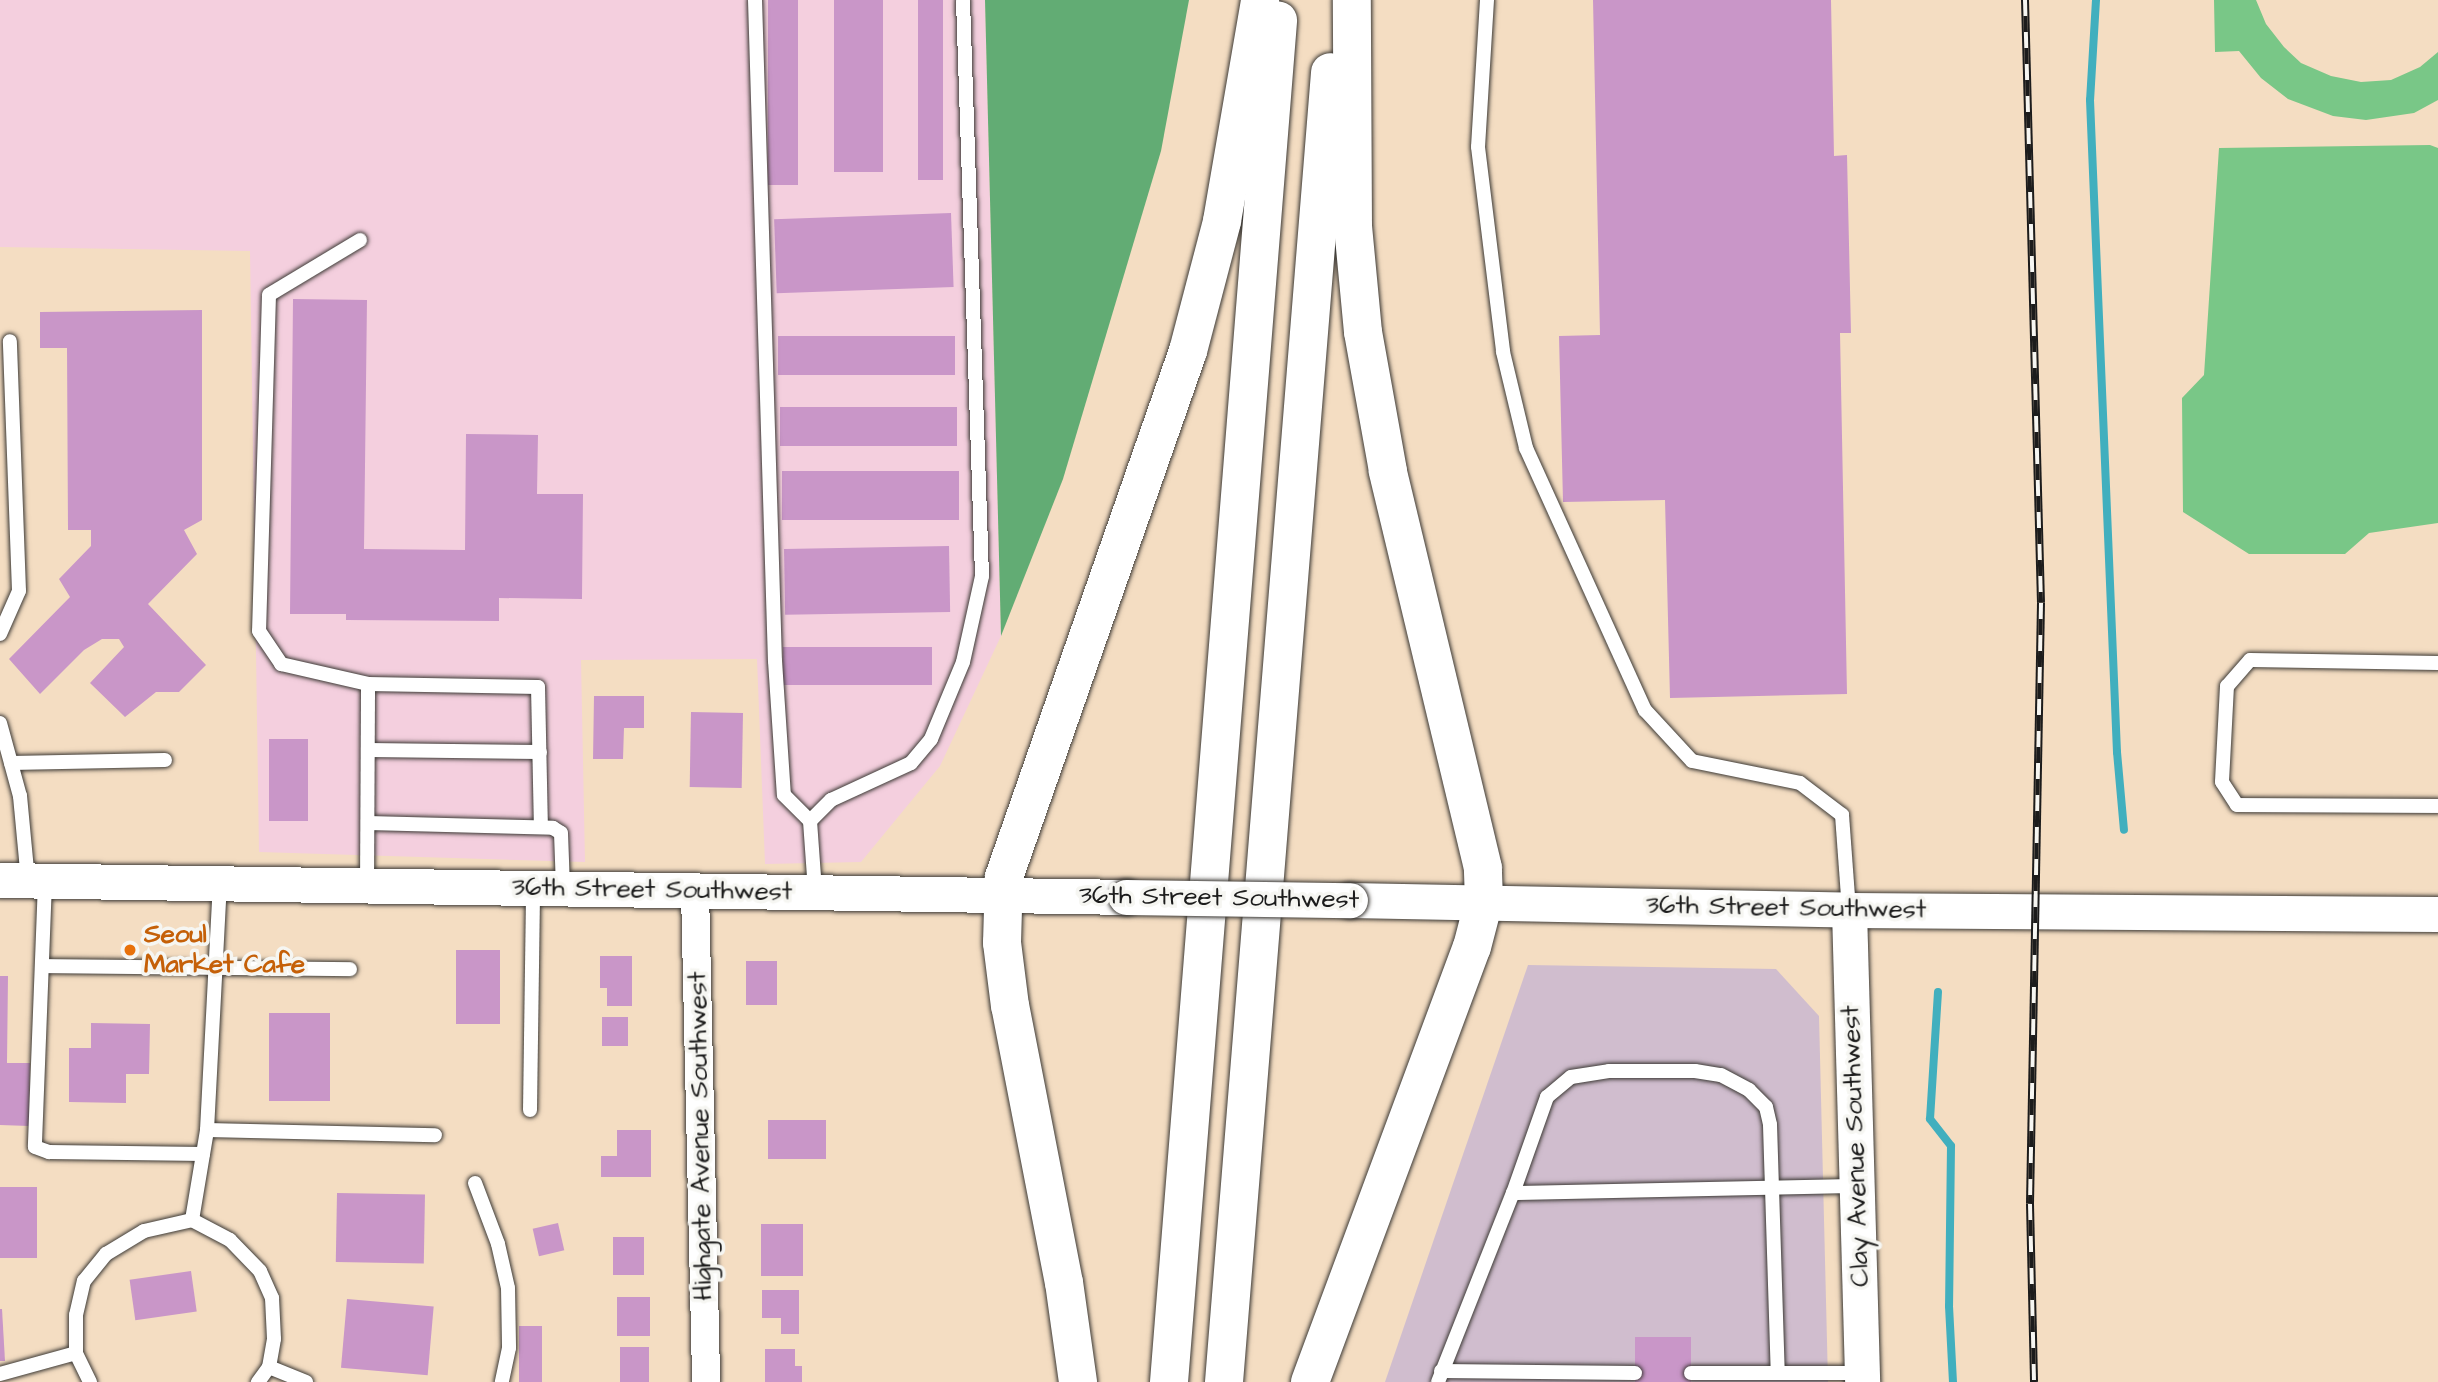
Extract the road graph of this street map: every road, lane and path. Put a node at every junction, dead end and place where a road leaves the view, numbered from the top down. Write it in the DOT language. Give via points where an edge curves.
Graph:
graph roads {
  1 [pos="755,0"];
  2 [pos="963,0"];
  3 [pos="1260,0"];
  4 [pos="1280,0"];
  5 [pos="1336,0"];
  6 [pos="1352,0"];
  7 [pos="1487,0"];
  8 [pos="360,240"];
  9 [pos="10,341"];
  10 [pos="0,634"];
  11 [pos="2438,663"];
  12 [pos="369,684"];
  13 [pos="0,723"];
  14 [pos="369,750"];
  15 [pos="540,752"];
  16 [pos="165,760"];
  17 [pos="11,763"];
  18 [pos="2438,806"];
  19 [pos="810,821"];
  20 [pos="368,823"];
  21 [pos="541,824"];
  22 [pos="24,880"];
  23 [pos="220,883"];
  24 [pos="367,886"];
  25 [pos="548,888"];
  26 [pos="695,891"];
  27 [pos="815,892"];
  28 [pos="1002,895"];
  29 [pos="1484,901"];
  30 [pos="1849,911"];
  31 [pos="2438,914"];
  32 [pos="41,966"];
  33 [pos="216,968"];
  34 [pos="350,969"];
  35 [pos="530,1110"];
  36 [pos="206,1130"];
  37 [pos="435,1135"];
  38 [pos="203,1154"];
  39 [pos="475,1183"];
  40 [pos="1857,1186"];
  41 [pos="1772,1190"];
  42 [pos="1513,1193"];
  43 [pos="192,1220"];
  44 [pos="76,1353"];
  45 [pos="269,1367"];
  46 [pos="1635,1373"];
  47 [pos="1690,1373"];
  48 [pos="1778,1373"];
  49 [pos="0,1374"];
  50 [pos="1439,1377"];
  51 [pos="1862,1377"];
  52 [pos="90,1382"];
  53 [pos="258,1382"];
  54 [pos="306,1382"];
  55 [pos="502,1382"];
  56 [pos="706,1382"];
  57 [pos="1079,1382"];
  58 [pos="1169,1382"];
  59 [pos="1224,1382"];
  60 [pos="1310,1382"];
  1 -- 19 [label="lane" via="775,661 784,795"];
  2 -- 19 [label="lane" via="982,576 964,662 931,739 911,763 831,800"];
  3 -- 28 [label="highway" via="1222,221 1198,317 1013,844"];
  4 -- 58 [label="highway"];
  5 -- 59 [label="highway"];
  6 -- 29 [label="highway" via="1353,226 1368,371 1481,859"];
  7 -- 30 [label="lane" via="1478,147 1503,352 1526,448 1645,710 1692,761 1800,783 1842,815"];
  8 -- 12 [label="lane" via="269,295 259,631 281,664"];
  9 -- 10 [label="lane" via="19,591"];
  11 -- 18 [label="lane" via="2250,660 2227,687 2222,782 2237,806"];
  12 -- 14 [label="lane"];
  12 -- 15 [label="lane" via="536,686 540,689"];
  13 -- 17 [label="lane"];
  14 -- 15 [label="lane"];
  14 -- 20 [label="lane"];
  15 -- 21 [label="lane"];
  16 -- 17 [label="lane"];
  17 -- 22 [label="lane" via="20,796"];
  19 -- 27 [label="lane"];
  20 -- 21 [label="lane"];
  20 -- 24 [label="lane"];
  21 -- 25 [label="lane" via="561,833"];
  22 -- 23 [label="street, 36th Street Southwest"];
  22 -- 32 [label="lane"];
  23 -- 24 [label="street, 36th Street Southwest"];
  23 -- 33 [label="lane"];
  24 -- 25 [label="street, 36th Street Southwest"];
  25 -- 26 [label="street, 36th Street Southwest"];
  25 -- 35 [label="lane"];
  26 -- 27 [label="street, 36th Street Southwest"];
  26 -- 56 [label="street, Highgate Avenue Southwest"];
  27 -- 28 [label="street, 36th Street Southwest"];
  28 -- 29 [label="street, 36th Street Southwest, bridge"];
  28 -- 57 [label="highway" via="1010,1006"];
  29 -- 30 [label="street, 36th Street Southwest"];
  29 -- 60 [label="highway" via="1472,947"];
  30 -- 31 [label="street, 36th Street Southwest"];
  30 -- 40 [label="street, Clay Avenue Southwest"];
  32 -- 33 [label="lane"];
  32 -- 38 [label="lane" via="35,1147 49,1152"];
  33 -- 34 [label="lane"];
  33 -- 36 [label="lane"];
  36 -- 37 [label="lane"];
  36 -- 38 [label="lane"];
  38 -- 43 [label="lane"];
  39 -- 55 [label="lane" via="498,1244 508,1288 509,1348"];
  40 -- 41 [label="lane"];
  40 -- 51 [label="street, Clay Avenue Southwest"];
  41 -- 42 [label="lane"];
  41 -- 42 [label="lane" via="1766,1107 1749,1090 1721,1075 1695,1071 1609,1071 1571,1077 1547,1097"];
  41 -- 48 [label="lane"];
  42 -- 50 [label="lane"];
  43 -- 44 [label="lane" via="161,1225 106,1254 84,1281 76,1314"];
  43 -- 45 [label="lane" via="230,1240 260,1271 272,1298 274,1339"];
  44 -- 49 [label="lane"];
  44 -- 52 [label="lane"];
  45 -- 53 [label="lane"];
  45 -- 54 [label="lane"];
  46 -- 50 [label="lane"];
  47 -- 48 [label="lane"];
  48 -- 51 [label="lane"];
}
